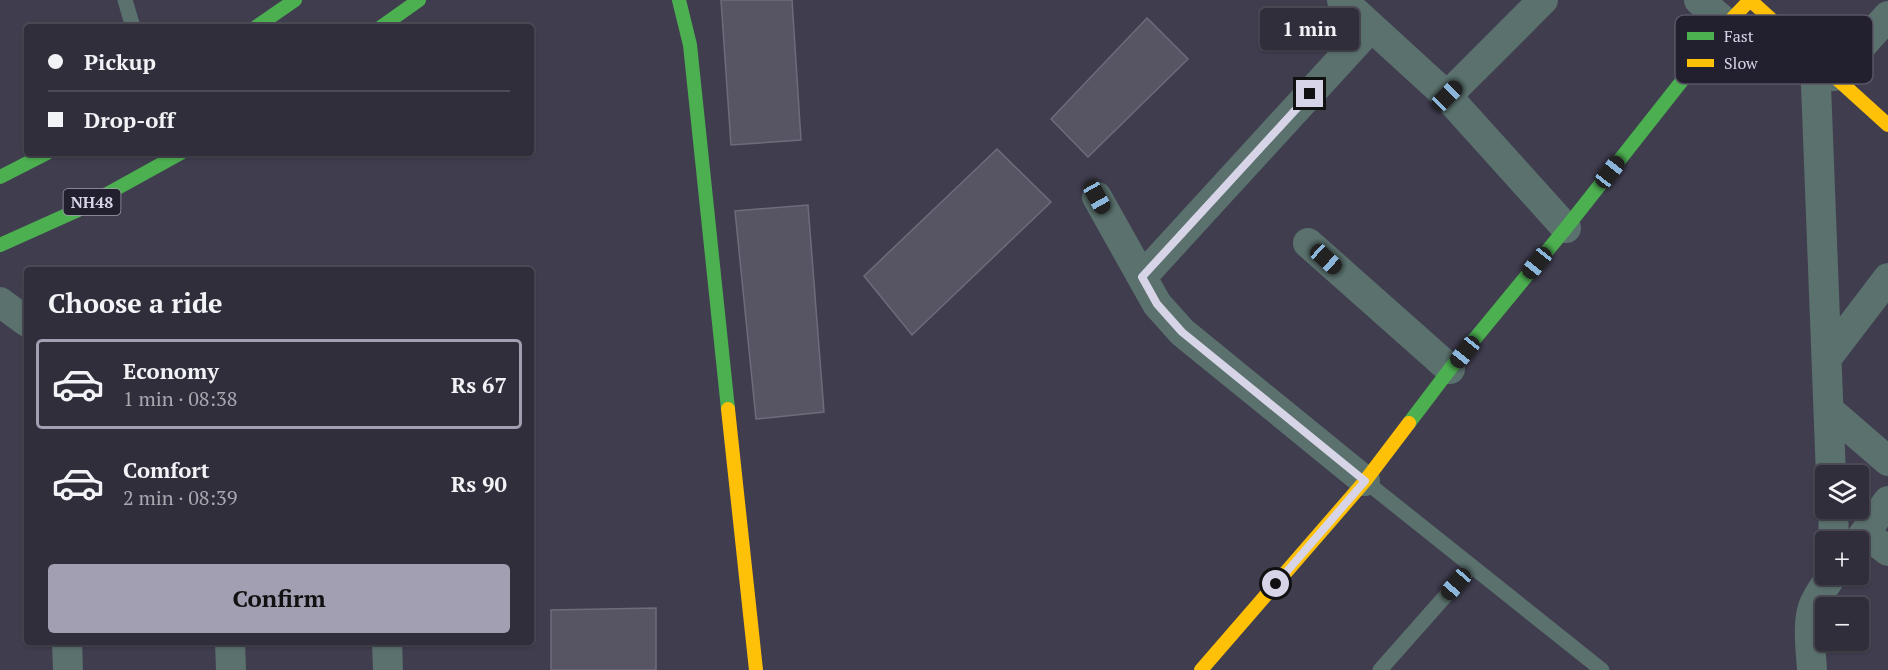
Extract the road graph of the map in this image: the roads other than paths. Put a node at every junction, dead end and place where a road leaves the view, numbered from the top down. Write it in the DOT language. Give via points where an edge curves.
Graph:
graph roads {
  1 [pos="125,0"];
  2 [pos="295,0"];
  3 [pos="419,0"];
  4 [pos="679,0"];
  5 [pos="1342,0"];
  6 [pos="1699,0"];
  7 [pos="1541,1"];
  8 [pos="1716,15"];
  9 [pos="1736,15"];
  10 [pos="1766,15"];
  11 [pos="1888,16"];
  12 [pos="133,24"];
  13 [pos="260,24"];
  14 [pos="385,24"];
  15 [pos="1371,27"];
  16 [pos="1873,28"];
  17 [pos="1680,84"];
  18 [pos="1824,84"];
  19 [pos="1842,84"];
  20 [pos="1447,96"];
  21 [pos="1888,125"];
  22 [pos="41,156"];
  23 [pos="176,156"];
  24 [pos="0,177"];
  25 [pos="1097,197"];
  26 [pos="1566,228"];
  27 [pos="1308,243"];
  28 [pos="0,245"];
  29 [pos="1142,277"];
  30 [pos="1888,278"];
  31 [pos="0,302"];
  32 [pos="24,320"];
  33 [pos="1827,358"];
  34 [pos="1450,369"];
  35 [pos="1829,410"];
  36 [pos="1888,460"];
  37 [pos="1831,465"];
  38 [pos="1365,481"];
  39 [pos="1888,501"];
  40 [pos="1866,531"];
  41 [pos="1869,541"];
  42 [pos="1888,551"];
  43 [pos="1472,566"];
  44 [pos="1825,585"];
  45 [pos="67,645"];
  46 [pos="230,645"];
  47 [pos="387,645"];
  48 [pos="68,670"];
  49 [pos="231,670"];
  50 [pos="387,670"];
  51 [pos="756,670"];
  52 [pos="1201,670"];
  53 [pos="1380,670"];
  54 [pos="1602,670"];
  55 [pos="1812,670"];
  1 -- 12 [label="lane"];
  2 -- 13 [label="main road"];
  3 -- 14 [label="main road"];
  4 -- 51 [label="main road" via="690,45"];
  5 -- 15 [label="street"];
  6 -- 8 [label="street"];
  7 -- 20 [label="street"];
  9 -- 10 [label="main road" via="1750,0"];
  11 -- 16 [label="street"];
  15 -- 20 [label="street"];
  15 -- 29 [label="street"];
  17 -- 26 [label="main road"];
  18 -- 33 [label="street"];
  19 -- 21 [label="main road"];
  20 -- 26 [label="street"];
  22 -- 24 [label="main road"];
  23 -- 28 [label="main road, NH48" via="78,210"];
  25 -- 29 [label="street"];
  26 -- 34 [label="main road"];
  27 -- 34 [label="street"];
  29 -- 38 [label="street" via="1157,304 1182,332"];
  30 -- 33 [label="street"];
  31 -- 32 [label="street"];
  33 -- 35 [label="street"];
  34 -- 38 [label="main road"];
  35 -- 36 [label="street"];
  35 -- 37 [label="street"];
  38 -- 43 [label="lane"];
  38 -- 52 [label="main road"];
  39 -- 40 [label="street"];
  41 -- 42 [label="street"];
  43 -- 53 [label="lane"];
  43 -- 54 [label="lane"];
  44 -- 55 [label="street" via="1812,608"];
  45 -- 48 [label="street"];
  46 -- 49 [label="street"];
  47 -- 50 [label="street"];
}
